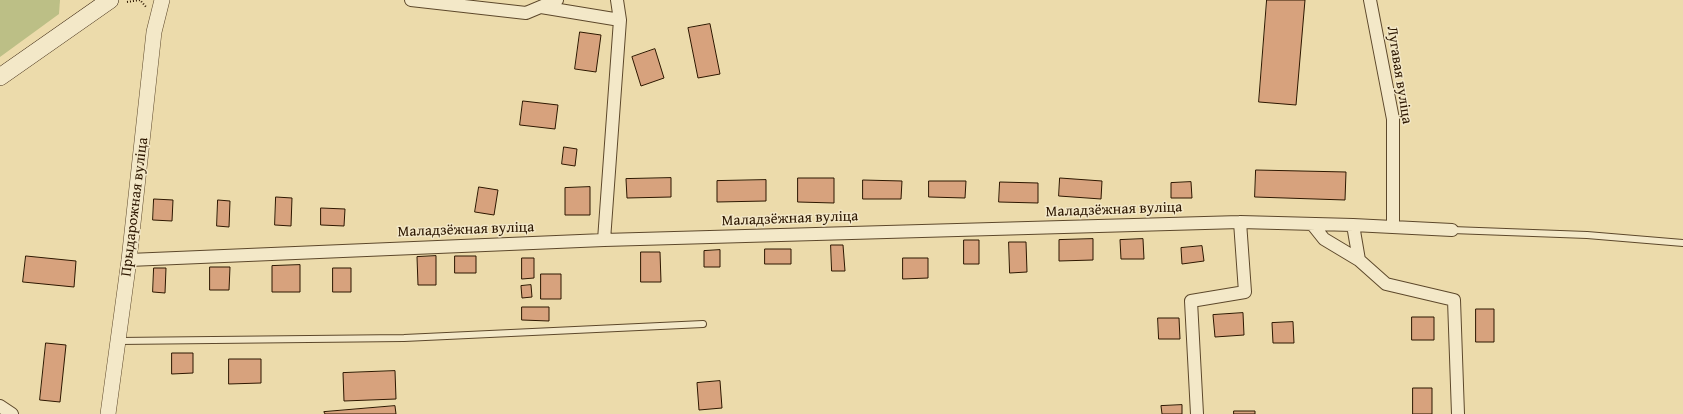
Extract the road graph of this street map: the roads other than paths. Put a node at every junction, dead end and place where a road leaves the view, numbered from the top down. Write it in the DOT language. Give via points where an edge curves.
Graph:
graph roads {
  1 [pos="110,0"];
  2 [pos="162,0"];
  3 [pos="411,0"];
  4 [pos="557,0"];
  5 [pos="617,0"];
  6 [pos="1370,0"];
  7 [pos="541,7"];
  8 [pos="620,20"];
  9 [pos="0,77"];
  10 [pos="1240,222"];
  11 [pos="1312,224"];
  12 [pos="1354,225"];
  13 [pos="1393,227"];
  14 [pos="1452,230"];
  15 [pos="604,240"];
  16 [pos="1683,243"];
  17 [pos="129,260"];
  18 [pos="1359,260"];
  19 [pos="703,324"];
  20 [pos="118,341"];
  21 [pos="0,406"];
  22 [pos="12,414"];
  23 [pos="108,414"];
  24 [pos="1198,414"];
  25 [pos="1458,414"];
  1 -- 9 [label="main road"];
  2 -- 17 [label="street, Прыдарожная вуліца" via="154,32"];
  3 -- 7 [label="street" via="526,13"];
  4 -- 7 [label="street"];
  5 -- 8 [label="street"];
  6 -- 13 [label="street, Лугавая вуліца" via="1393,119"];
  7 -- 8 [label="street"];
  8 -- 15 [label="street"];
  10 -- 11 [label="street, Маладзёжная вуліца"];
  10 -- 15 [label="street, Маладзёжная вуліца"];
  10 -- 24 [label="street" via="1245,292 1191,301"];
  11 -- 12 [label="street, Маладзёжная вуліца"];
  11 -- 18 [label="street" via="1324,239"];
  12 -- 13 [label="street, Маладзёжная вуліца"];
  12 -- 18 [label="street"];
  13 -- 14 [label="street, Маладзёжная вуліца"];
  14 -- 16 [label="lane" via="1587,235"];
  15 -- 17 [label="street, Маладзёжная вуліца"];
  17 -- 20 [label="street, Прыдарожная вуліца"];
  18 -- 25 [label="street" via="1386,284 1454,300"];
  19 -- 20 [label="lane" via="404,338"];
  20 -- 23 [label="street, Прыдарожная вуліца"];
  21 -- 22 [label="street"];
}
